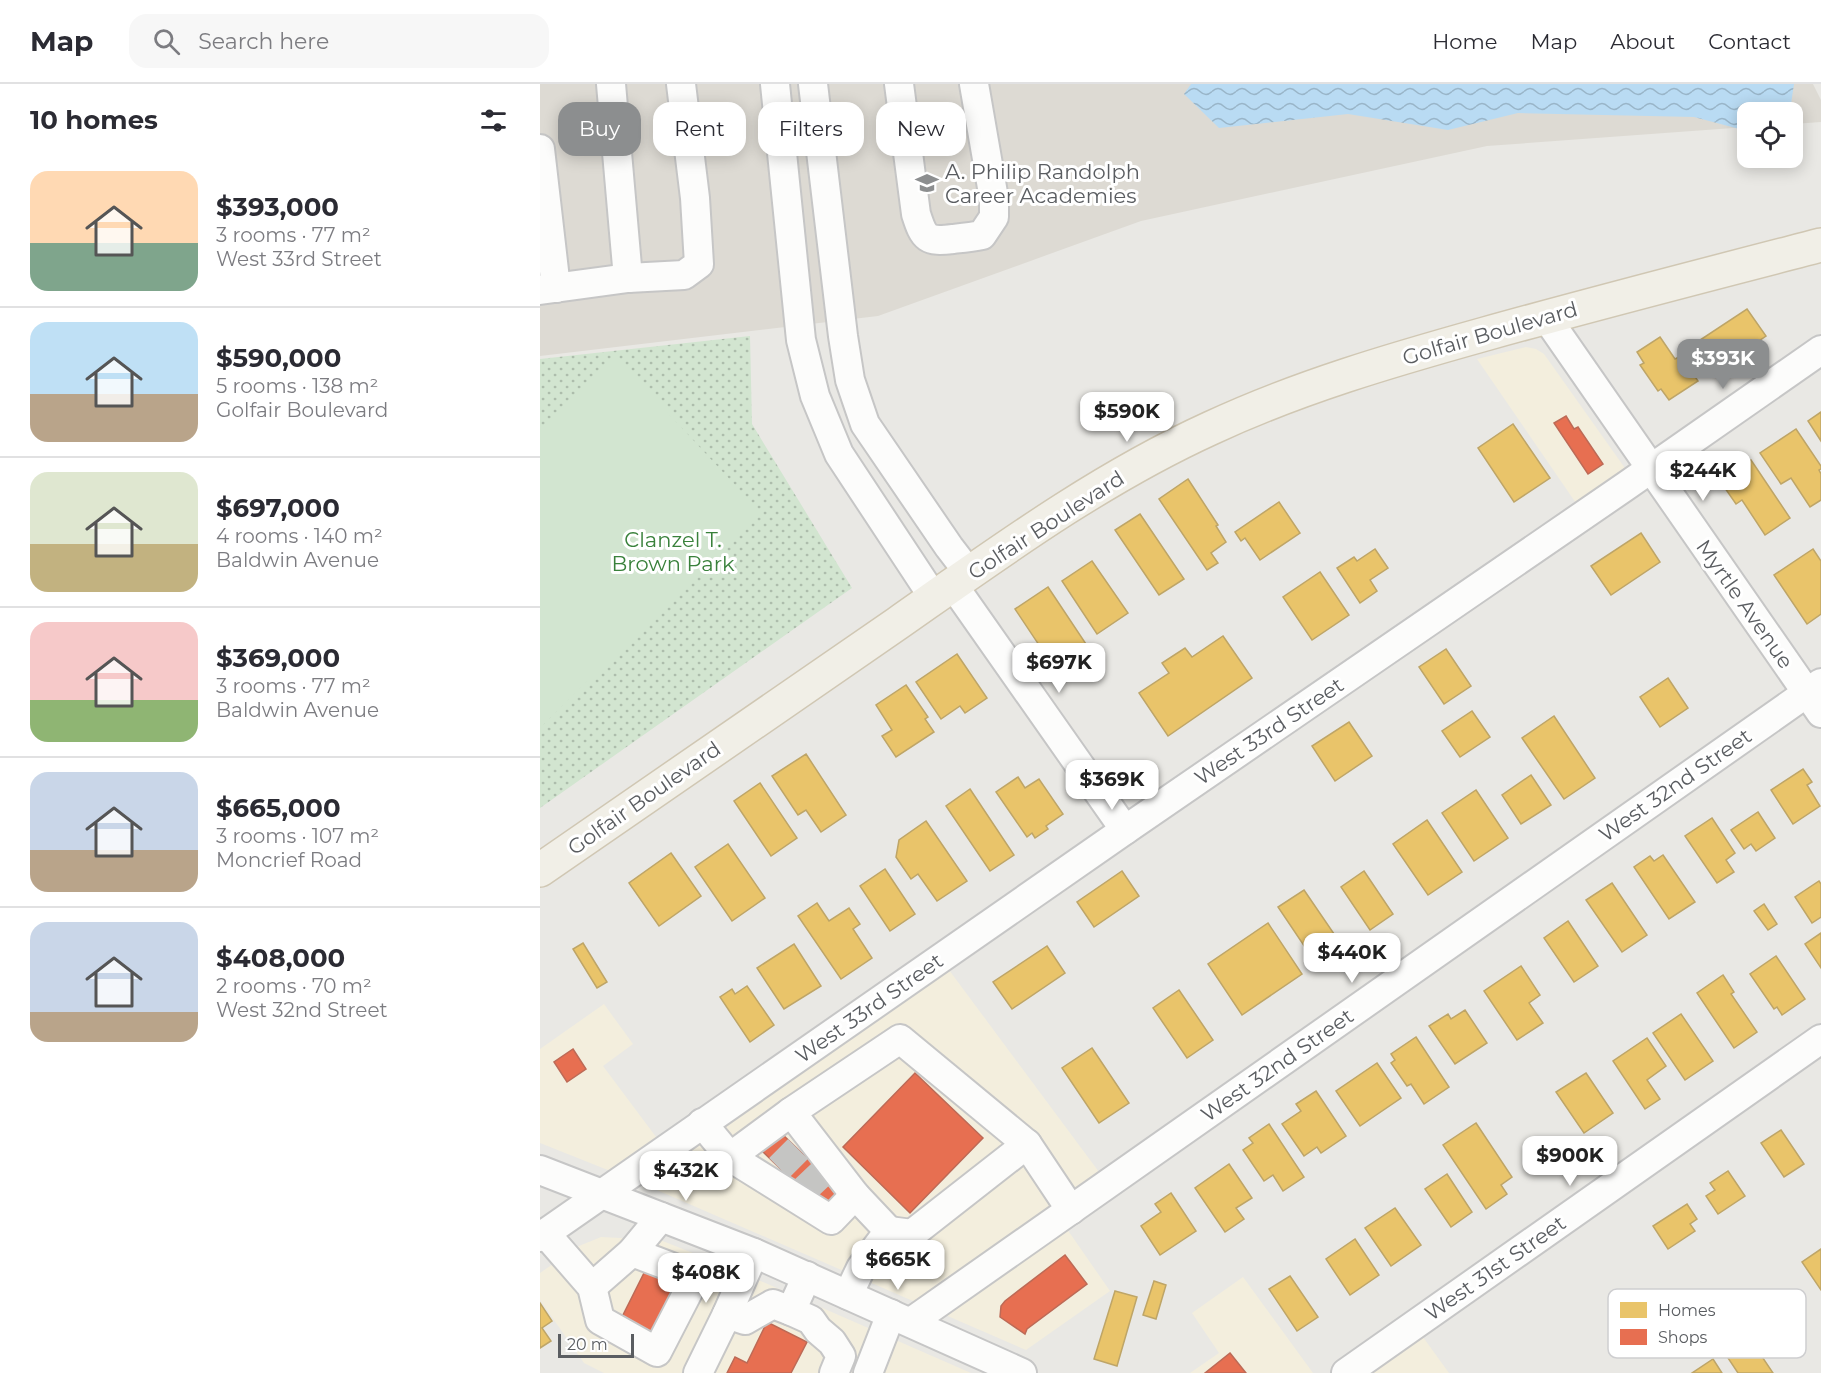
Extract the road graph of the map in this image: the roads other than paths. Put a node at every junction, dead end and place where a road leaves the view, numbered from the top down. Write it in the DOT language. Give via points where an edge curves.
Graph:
graph roads {
  1 [pos="610,84"];
  2 [pos="681,84"];
  3 [pos="775,84"];
  4 [pos="813,84"];
  5 [pos="900,84"];
  6 [pos="974,84"];
  7 [pos="540,149"];
  8 [pos="1821,245"];
  9 [pos="628,278"];
  10 [pos="548,289"];
  11 [pos="1546,317"];
  12 [pos="1821,350"];
  13 [pos="1652,468"];
  14 [pos="952,585"];
  15 [pos="1816,696"];
  16 [pos="1125,830"];
  17 [pos="540,870"];
  18 [pos="1821,1039"];
  19 [pos="790,1112"];
  20 [pos="702,1123"];
  21 [pos="1027,1144"];
  22 [pos="730,1157"];
  23 [pos="789,1158"];
  24 [pos="540,1170"];
  25 [pos="813,1181"];
  26 [pos="601,1194"];
  27 [pos="855,1195"];
  28 [pos="1071,1210"];
  29 [pos="661,1217"];
  30 [pos="889,1231"];
  31 [pos="702,1233"];
  32 [pos="543,1235"];
  33 [pos="632,1252"];
  34 [pos="754,1254"];
  35 [pos="682,1271"];
  36 [pos="807,1276"];
  37 [pos="592,1287"];
  38 [pos="848,1295"];
  39 [pos="791,1311"];
  40 [pos="727,1314"];
  41 [pos="901,1318"];
  42 [pos="993,1367"];
  43 [pos="698,1373"];
  44 [pos="834,1373"];
  45 [pos="868,1373"];
  46 [pos="1022,1373"];
  47 [pos="1346,1373"];
  1 -- 9 [label="street"];
  2 -- 9 [label="street" via="699,264 684,275"];
  3 -- 14 [label="street" via="801,340 815,396 839,454"];
  4 -- 14 [label="street" via="850,380 865,424 950,548"];
  5 -- 6 [label="street" via="916,213 927,237 935,241 982,235 994,216"];
  7 -- 10 [label="street"];
  8 -- 11 [label="main road, Golfair Boulevard"];
  9 -- 10 [label="street"];
  11 -- 13 [label="street, Myrtle Avenue"];
  11 -- 14 [label="main road, Golfair Boulevard" via="1382,363 1291,394 1210,428 1082,499"];
  12 -- 13 [label="street, West 33rd Street"];
  13 -- 15 [label="street, Myrtle Avenue"];
  13 -- 16 [label="street, West 33rd Street"];
  14 -- 16 [label="street"];
  14 -- 17 [label="main road, Golfair Boulevard"];
  15 -- 28 [label="street, West 32nd Street"];
  16 -- 20 [label="street, West 33rd Street"];
  18 -- 47 [label="street, West 31st Street"];
  19 -- 21 [label="street" via="900,1039"];
  19 -- 22 [label="street"];
  19 -- 23 [label="street"];
  20 -- 22 [label="street"];
  20 -- 26 [label="street, West 33rd Street"];
  21 -- 28 [label="street"];
  21 -- 30 [label="street" via="912,1234"];
  22 -- 23 [label="street"];
  23 -- 25 [label="street"];
  23 -- 25 [label="street"];
  24 -- 26 [label="street"];
  25 -- 27 [label="street"];
  25 -- 27 [label="street" via="831,1220"];
  26 -- 29 [label="street"];
  26 -- 32 [label="street, West 33rd Street"];
  27 -- 30 [label="street"];
  28 -- 41 [label="street, West 32nd Street"];
  29 -- 31 [label="street"];
  29 -- 33 [label="street"];
  30 -- 38 [label="street" via="861,1268"];
  31 -- 34 [label="street"];
  31 -- 35 [label="street"];
  32 -- 37 [label="street"];
  33 -- 35 [label="street"];
  33 -- 37 [label="street"];
  34 -- 36 [label="street"];
  34 -- 40 [label="street"];
  35 -- 37 [label="street" via="690,1288 657,1352 600,1320"];
  36 -- 38 [label="street"];
  36 -- 39 [label="street"];
  38 -- 41 [label="street"];
  39 -- 40 [label="street" via="773,1304 745,1320"];
  39 -- 44 [label="street" via="811,1320 838,1348 841,1356"];
  40 -- 43 [label="street"];
  41 -- 42 [label="street"];
  41 -- 45 [label="street"];
  42 -- 46 [label="street"];
}
